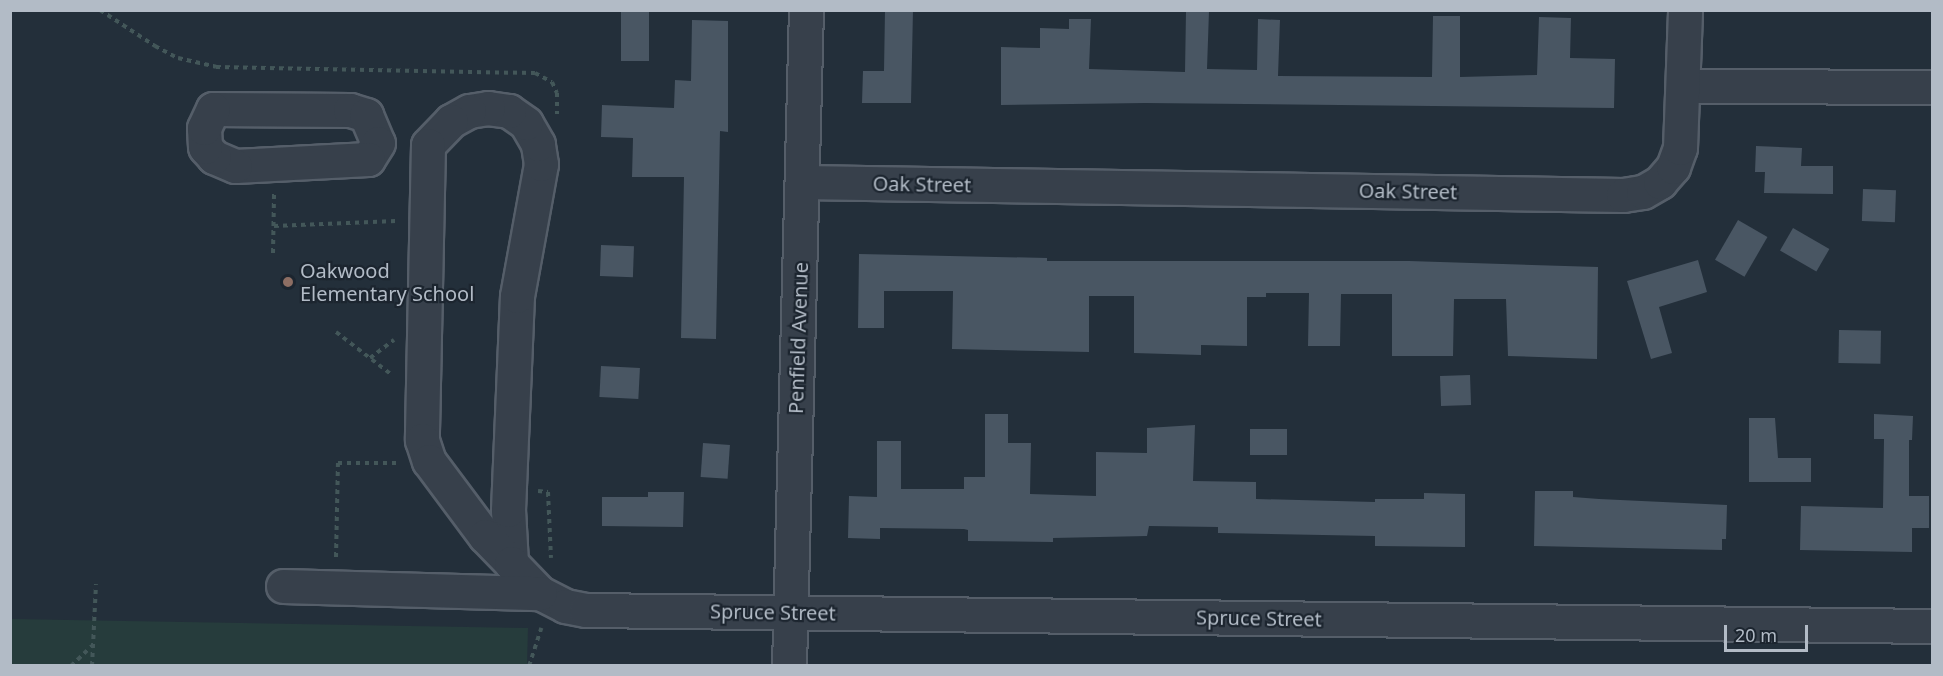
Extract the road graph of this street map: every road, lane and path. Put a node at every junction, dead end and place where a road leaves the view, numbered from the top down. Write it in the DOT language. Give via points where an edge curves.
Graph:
graph roads {
  1 [pos="100,10"];
  2 [pos="806,10"];
  3 [pos="1685,10"];
  4 [pos="1683,86"];
  5 [pos="1932,87"];
  6 [pos="547,134"];
  7 [pos="378,143"];
  8 [pos="428,145"];
  9 [pos="802,182"];
  10 [pos="274,206"];
  11 [pos="273,253"];
  12 [pos="336,332"];
  13 [pos="395,377"];
  14 [pos="408,463"];
  15 [pos="549,498"];
  16 [pos="551,558"];
  17 [pos="511,563"];
  18 [pos="336,564"];
  19 [pos="96,584"];
  20 [pos="283,586"];
  21 [pos="540,593"];
  22 [pos="790,612"];
  23 [pos="543,625"];
  24 [pos="1932,626"];
  25 [pos="93,645"];
  26 [pos="71,666"];
  27 [pos="92,666"];
  28 [pos="529,666"];
  29 [pos="789,666"];
  1 -- 6 [label="path" via="178,58 216,68 535,73 552,82 557,93"];
  2 -- 9 [label="street, Penfield Avenue"];
  3 -- 4 [label="street, Oak Street"];
  4 -- 5 [label="street"];
  4 -- 9 [label="street, Oak Street" via="1680,148 1673,167 1660,182 1643,192 1623,195"];
  6 -- 8 [label="street" via="509,111 488,108 469,111 451,121"];
  6 -- 17 [label="street" via="517,296 508,510"];
  7 -- 8 [label="street"];
  8 -- 17 [label="street" via="422,440 429,461 485,537"];
  9 -- 22 [label="street, Penfield Avenue"];
  10 -- 11 [label="path"];
  12 -- 13 [label="path"];
  14 -- 18 [label="path" via="338,463"];
  15 -- 16 [label="path"];
  17 -- 21 [label="street"];
  19 -- 25 [label="path"];
  20 -- 21 [label="street"];
  21 -- 22 [label="street, Spruce Street" via="565,606 586,610"];
  22 -- 24 [label="street, Spruce Street"];
  22 -- 29 [label="street, Penfield Avenue"];
  23 -- 28 [label="path"];
  25 -- 26 [label="path"];
  25 -- 27 [label="path"];
}
